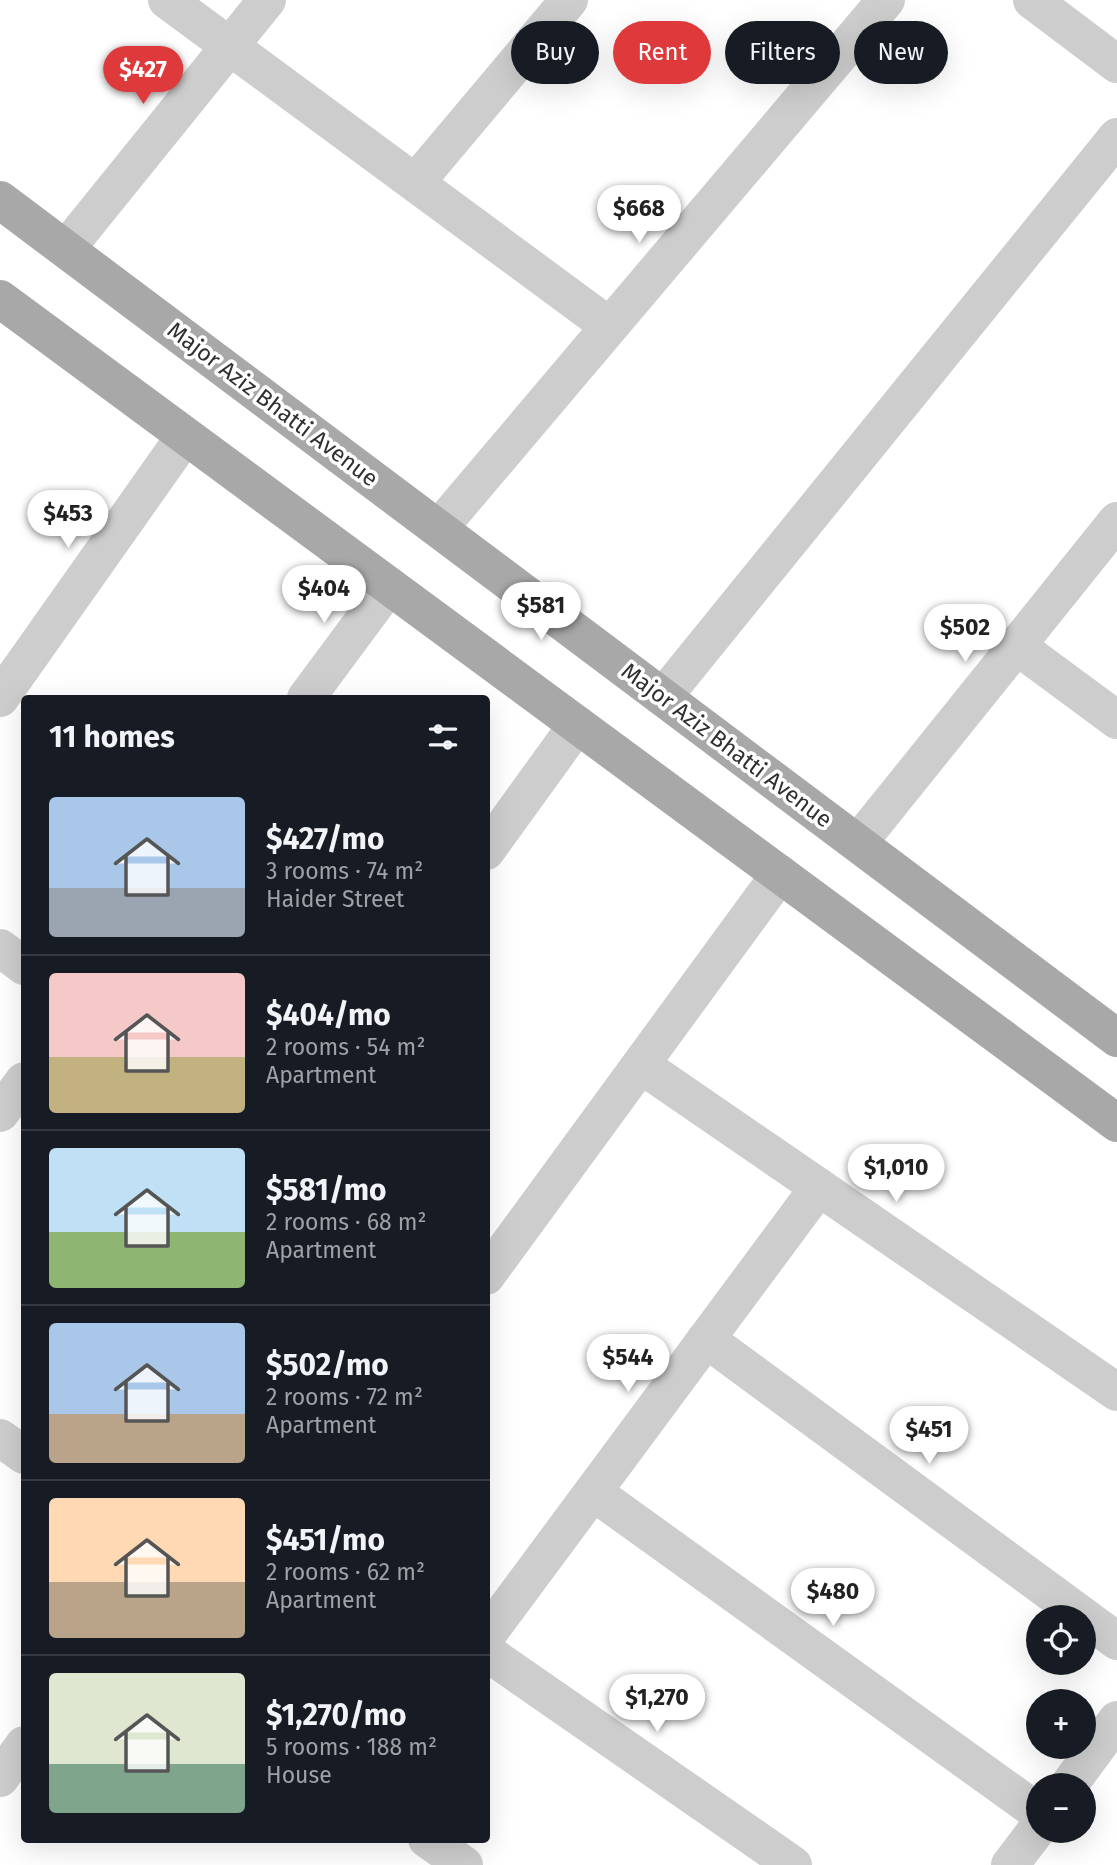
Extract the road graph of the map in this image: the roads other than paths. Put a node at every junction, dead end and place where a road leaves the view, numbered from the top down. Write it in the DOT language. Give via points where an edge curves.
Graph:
graph roads {
  1 [pos="167,0"];
  2 [pos="267,0"];
  3 [pos="569,0"];
  4 [pos="886,0"];
  5 [pos="1031,0"];
  6 [pos="230,46"];
  7 [pos="1117,64"];
  8 [pos="1117,137"];
  9 [pos="416,182"];
  10 [pos="0,200"];
  11 [pos="66,249"];
  12 [pos="5,313"];
  13 [pos="609,326"];
  14 [pos="185,436"];
  15 [pos="1117,521"];
  16 [pos="439,528"];
  17 [pos="389,586"];
  18 [pos="1017,646"];
  19 [pos="308,695"];
  20 [pos="663,697"];
  21 [pos="0,698"];
  22 [pos="1117,720"];
  23 [pos="577,725"];
  24 [pos="858,844"];
  25 [pos="490,845"];
  26 [pos="780,874"];
  27 [pos="0,948"];
  28 [pos="21,964"];
  29 [pos="1117,1038"];
  30 [pos="641,1065"];
  31 [pos="21,1085"];
  32 [pos="0,1113"];
  33 [pos="1117,1123"];
  34 [pos="819,1187"];
  35 [pos="490,1271"];
  36 [pos="706,1339"];
  37 [pos="1117,1392"];
  38 [pos="0,1438"];
  39 [pos="21,1453"];
  40 [pos="593,1492"];
  41 [pos="490,1631"];
  42 [pos="1117,1641"];
  43 [pos="490,1654"];
  44 [pos="1117,1720"];
  45 [pos="1078,1773"];
  46 [pos="1026,1803"];
  47 [pos="433,1843"];
  48 [pos="1027,1843"];
  49 [pos="464,1865"];
  50 [pos="793,1865"];
  51 [pos="1010,1865"];
  1 -- 6 [label="street"];
  2 -- 6 [label="street"];
  3 -- 9 [label="street"];
  4 -- 13 [label="street"];
  5 -- 7 [label="street"];
  6 -- 9 [label="street"];
  6 -- 11 [label="street"];
  8 -- 20 [label="street"];
  9 -- 13 [label="street"];
  10 -- 11 [label="main road, Major Aziz Bhatti Avenue"];
  11 -- 16 [label="main road, Major Aziz Bhatti Avenue"];
  12 -- 14 [label="main road"];
  13 -- 16 [label="street"];
  14 -- 17 [label="main road"];
  14 -- 21 [label="street"];
  15 -- 18 [label="street"];
  16 -- 20 [label="main road, Major Aziz Bhatti Avenue"];
  17 -- 19 [label="street"];
  17 -- 23 [label="main road"];
  18 -- 22 [label="street"];
  18 -- 24 [label="street"];
  20 -- 24 [label="main road, Major Aziz Bhatti Avenue"];
  23 -- 25 [label="street"];
  23 -- 26 [label="main road"];
  24 -- 29 [label="main road, Major Aziz Bhatti Avenue"];
  26 -- 30 [label="street"];
  26 -- 33 [label="main road"];
  27 -- 28 [label="street"];
  30 -- 34 [label="street"];
  30 -- 35 [label="street"];
  31 -- 32 [label="street"];
  34 -- 36 [label="street"];
  34 -- 37 [label="street"];
  36 -- 40 [label="street"];
  36 -- 42 [label="street"];
  38 -- 39 [label="street"];
  40 -- 41 [label="street"];
  40 -- 46 [label="street"];
  43 -- 50 [label="street"];
  44 -- 45 [label="street"];
  47 -- 49 [label="street"];
  48 -- 51 [label="street"];
}
